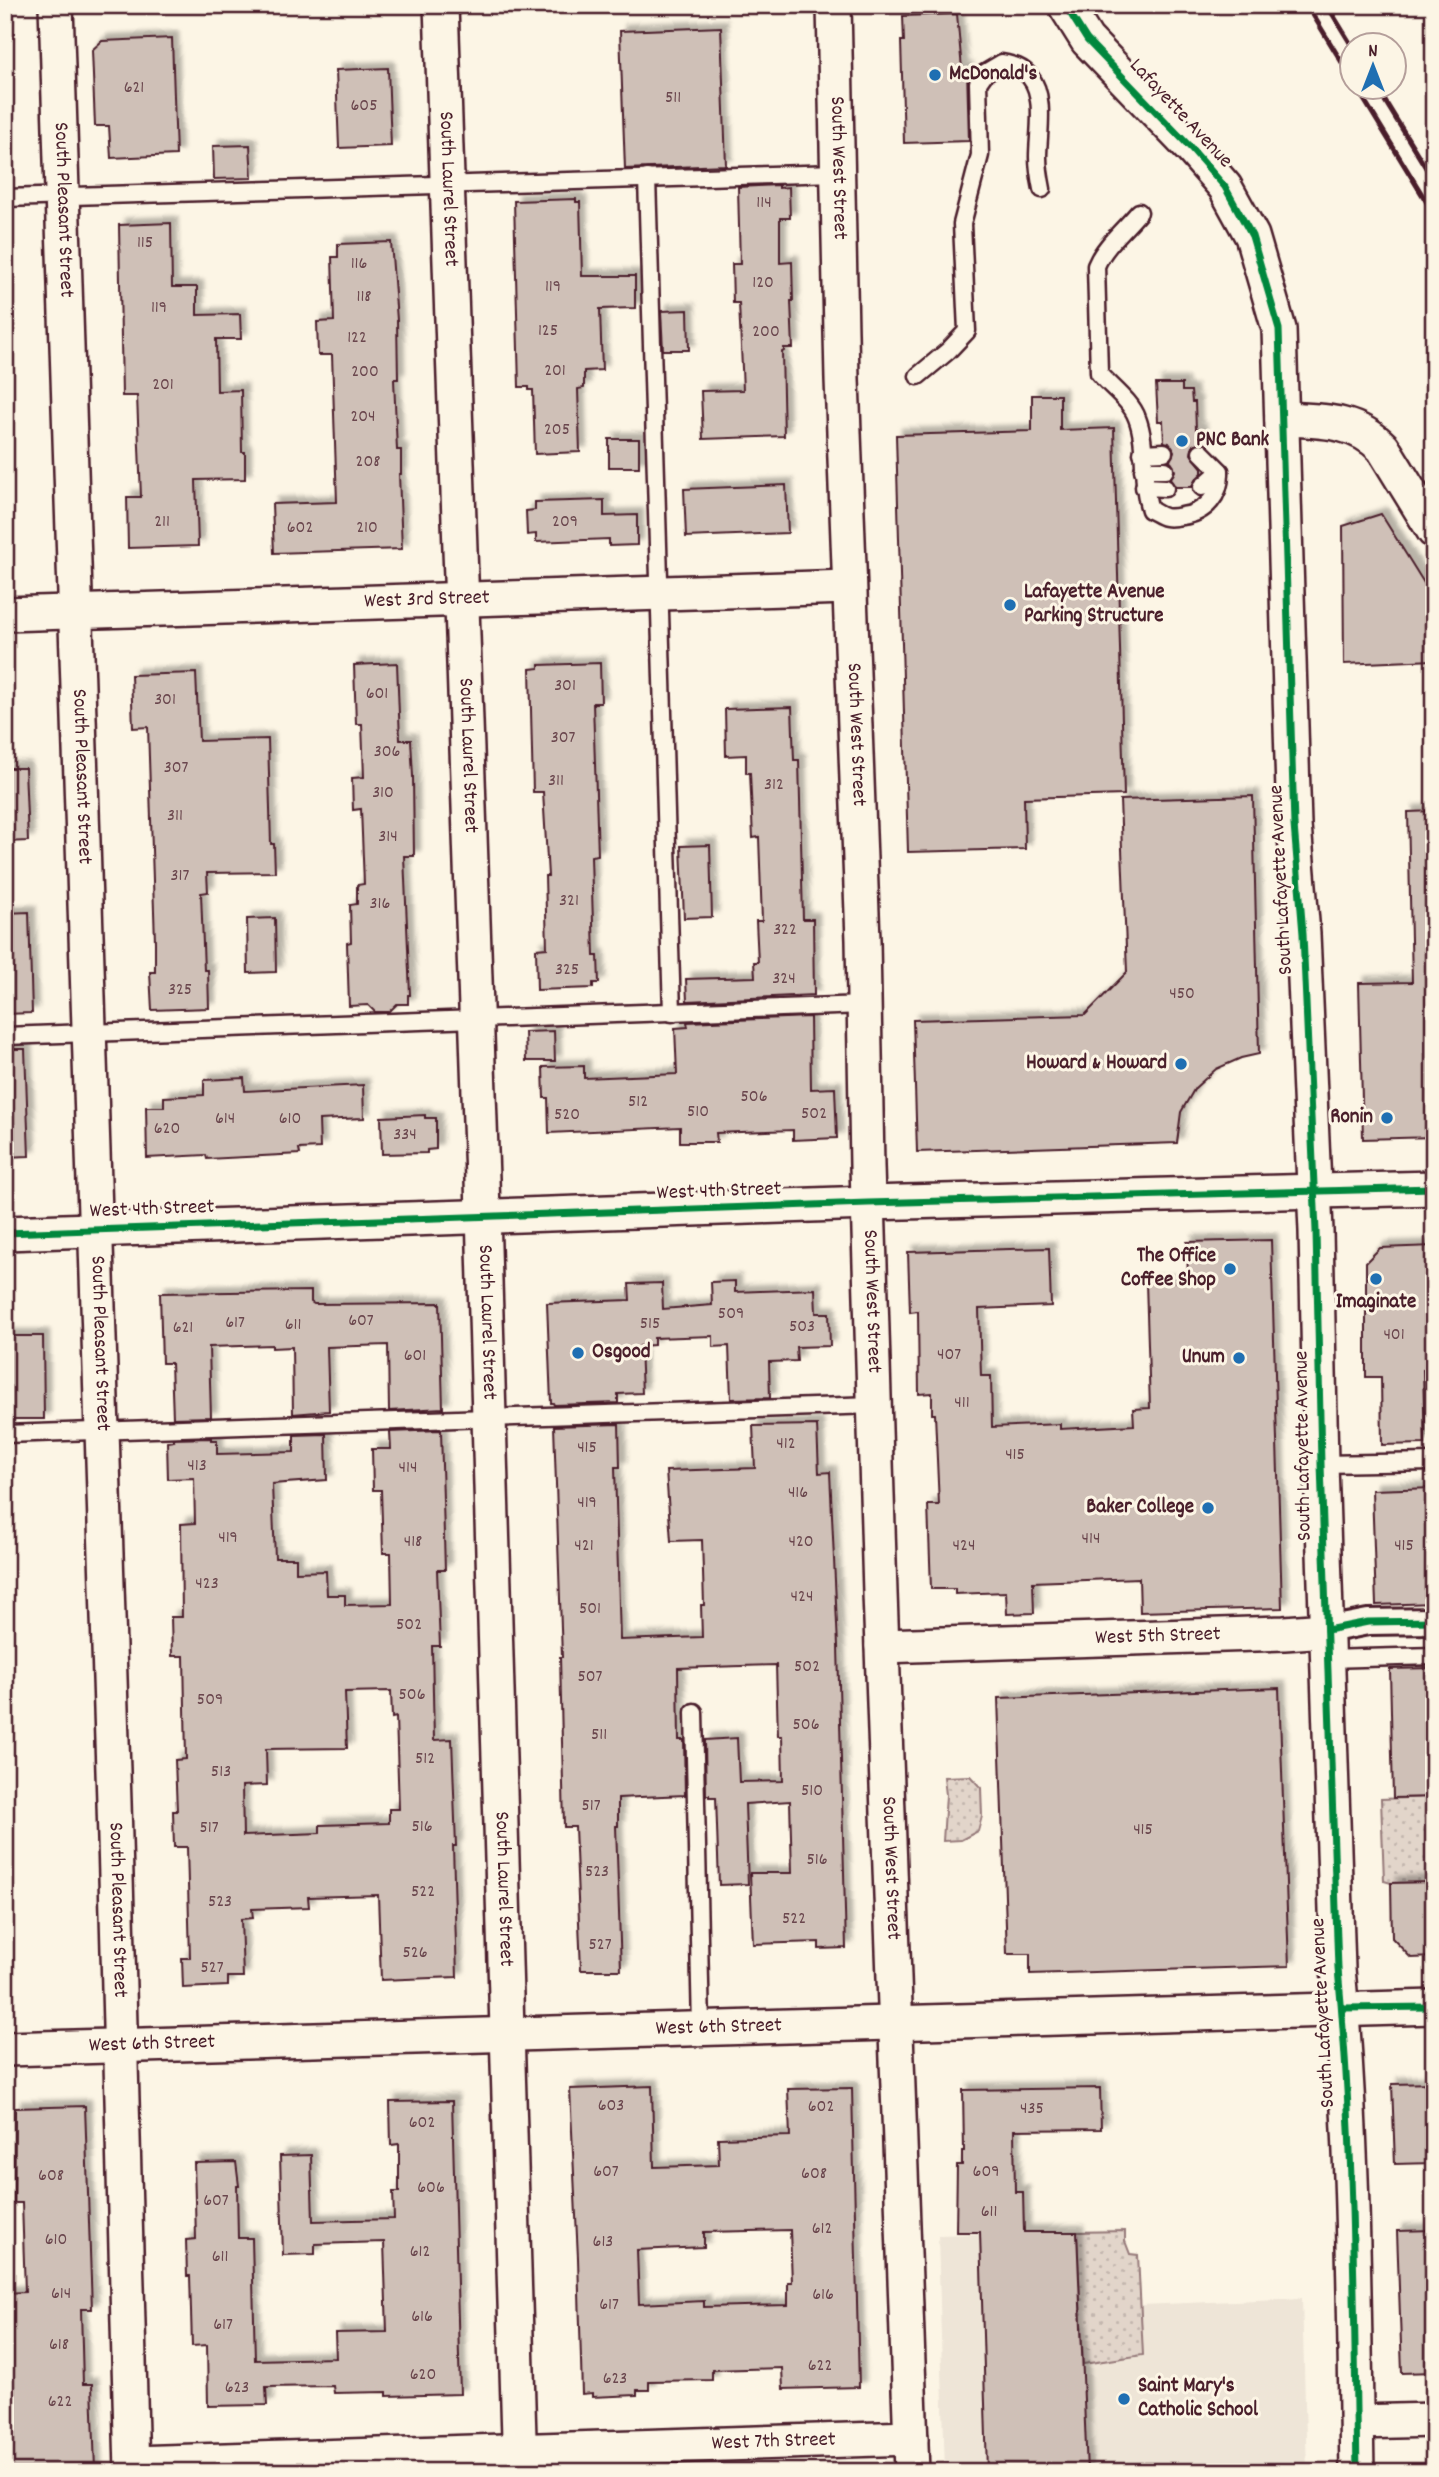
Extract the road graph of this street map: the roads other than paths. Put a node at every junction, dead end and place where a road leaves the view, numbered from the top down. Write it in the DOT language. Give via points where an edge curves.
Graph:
graph roads {
  1 [pos="56,5"];
  2 [pos="441,5"];
  3 [pos="834,5"];
  4 [pos="1065,5"];
  5 [pos="837,173"];
  6 [pos="647,178"];
  7 [pos="447,184"];
  8 [pos="1042,189"];
  9 [pos="61,196"];
  10 [pos="5,198"];
  11 [pos="1139,212"];
  12 [pos="918,376"];
  13 [pos="1282,419"];
  14 [pos="1164,452"];
  15 [pos="1201,452"];
  16 [pos="1142,453"];
  17 [pos="1202,469"];
  18 [pos="1143,470"];
  19 [pos="1165,470"];
  20 [pos="1220,471"];
  21 [pos="1144,487"];
  22 [pos="1202,487"];
  23 [pos="1166,488"];
  24 [pos="1434,531"];
  25 [pos="848,587"];
  26 [pos="661,594"];
  27 [pos="462,601"];
  28 [pos="74,612"];
  29 [pos="5,614"];
  30 [pos="864,1005"];
  31 [pos="673,1013"];
  32 [pos="475,1018"];
  33 [pos="89,1033"];
  34 [pos="5,1036"];
  35 [pos="1434,1188"];
  36 [pos="1313,1191"];
  37 [pos="868,1203"];
  38 [pos="484,1217"];
  39 [pos="95,1230"];
  40 [pos="5,1233"];
  41 [pos="875,1405"];
  42 [pos="489,1419"];
  43 [pos="100,1430"];
  44 [pos="5,1434"];
  45 [pos="1434,1462"];
  46 [pos="1321,1464"];
  47 [pos="1434,1621"];
  48 [pos="1327,1644"];
  49 [pos="882,1646"];
  50 [pos="1434,1656"];
  51 [pos="694,1712"];
  52 [pos="1434,2007"];
  53 [pos="1342,2008"];
  54 [pos="895,2022"];
  55 [pos="701,2028"];
  56 [pos="506,2034"];
  57 [pos="120,2047"];
  58 [pos="5,2049"];
  59 [pos="1434,2420"];
  60 [pos="1357,2423"];
  61 [pos="911,2438"];
  62 [pos="519,2462"];
  63 [pos="132,2467"];
  64 [pos="912,2472"];
  65 [pos="1357,2472"];
  1 -- 9 [label="street, South Pleasant Street"];
  2 -- 7 [label="street, South Laurel Street"];
  3 -- 5 [label="street, South West Street"];
  4 -- 13 [label="street, Lafayette Avenue" via="1087,40 1225,187 1252,236 1279,329"];
  5 -- 6 [label="lane"];
  5 -- 25 [label="street, South West Street"];
  6 -- 7 [label="lane"];
  6 -- 26 [label="lane"];
  7 -- 9 [label="lane"];
  7 -- 27 [label="street, South Laurel Street"];
  8 -- 12 [label="lane" via="1035,86 1017,66 1002,63 978,83 980,155 962,224 967,331"];
  9 -- 10 [label="lane"];
  9 -- 28 [label="street, South Pleasant Street"];
  11 -- 16 [label="lane" via="1101,252 1096,266 1096,306 1099,373 1137,418"];
  13 -- 24 [label="street" via="1348,425 1373,438"];
  13 -- 36 [label="street, South Lafayette Avenue" via="1294,825"];
  14 -- 16 [label="lane"];
  15 -- 20 [label="lane"];
  16 -- 18 [label="lane"];
  17 -- 20 [label="lane"];
  18 -- 19 [label="lane"];
  18 -- 21 [label="lane"];
  20 -- 21 [label="lane" via="1211,502 1202,511 1185,516 1167,518 1150,510"];
  20 -- 22 [label="lane"];
  21 -- 23 [label="lane"];
  25 -- 26 [label="street, West 3rd Street"];
  25 -- 30 [label="street, South West Street"];
  26 -- 27 [label="street, West 3rd Street"];
  26 -- 31 [label="lane"];
  27 -- 28 [label="street, West 3rd Street"];
  27 -- 32 [label="street, South Laurel Street"];
  28 -- 29 [label="street, West 3rd Street"];
  28 -- 33 [label="street, South Pleasant Street"];
  30 -- 31 [label="lane"];
  30 -- 37 [label="street, South West Street"];
  31 -- 32 [label="lane"];
  32 -- 33 [label="lane"];
  32 -- 38 [label="street, South Laurel Street"];
  33 -- 34 [label="lane"];
  33 -- 39 [label="street, South Pleasant Street"];
  35 -- 36 [label="street, West 4th Street"];
  36 -- 37 [label="street, West 4th Street"];
  36 -- 46 [label="street, South Lafayette Avenue"];
  37 -- 38 [label="street, West 4th Street"];
  37 -- 41 [label="street, South West Street"];
  38 -- 39 [label="street, West 4th Street"];
  38 -- 42 [label="street, South Laurel Street"];
  39 -- 40 [label="street, West 4th Street"];
  39 -- 43 [label="street, South Pleasant Street"];
  41 -- 42 [label="lane"];
  41 -- 49 [label="street, South West Street"];
  42 -- 43 [label="lane"];
  42 -- 56 [label="street, South Laurel Street"];
  43 -- 44 [label="lane"];
  43 -- 57 [label="street, South Pleasant Street"];
  45 -- 46 [label="lane"];
  46 -- 48 [label="street, South Lafayette Avenue"];
  47 -- 48 [label="street, West 5th Street" via="1368,1622"];
  48 -- 49 [label="street, West 5th Street" via="1275,1634"];
  48 -- 50 [label="lane"];
  48 -- 53 [label="street, South Lafayette Avenue"];
  49 -- 54 [label="street, South West Street"];
  51 -- 55 [label="lane"];
  52 -- 53 [label="street, West 6th Street"];
  53 -- 54 [label="street, West 6th Street"];
  53 -- 60 [label="street, South Lafayette Avenue"];
  54 -- 55 [label="street, West 6th Street"];
  54 -- 61 [label="street, South West Street"];
  55 -- 56 [label="street, West 6th Street"];
  56 -- 57 [label="street, West 6th Street"];
  56 -- 62 [label="street, South Laurel Street"];
  57 -- 58 [label="street, West 6th Street"];
  57 -- 63 [label="street, South Pleasant Street"];
  59 -- 60 [label="street"];
  60 -- 65 [label="street, South Lafayette Avenue"];
  61 -- 62 [label="street, West 7th Street"];
  61 -- 64 [label="street, South West Street"];
  62 -- 63 [label="street, West 7th Street"];
}
